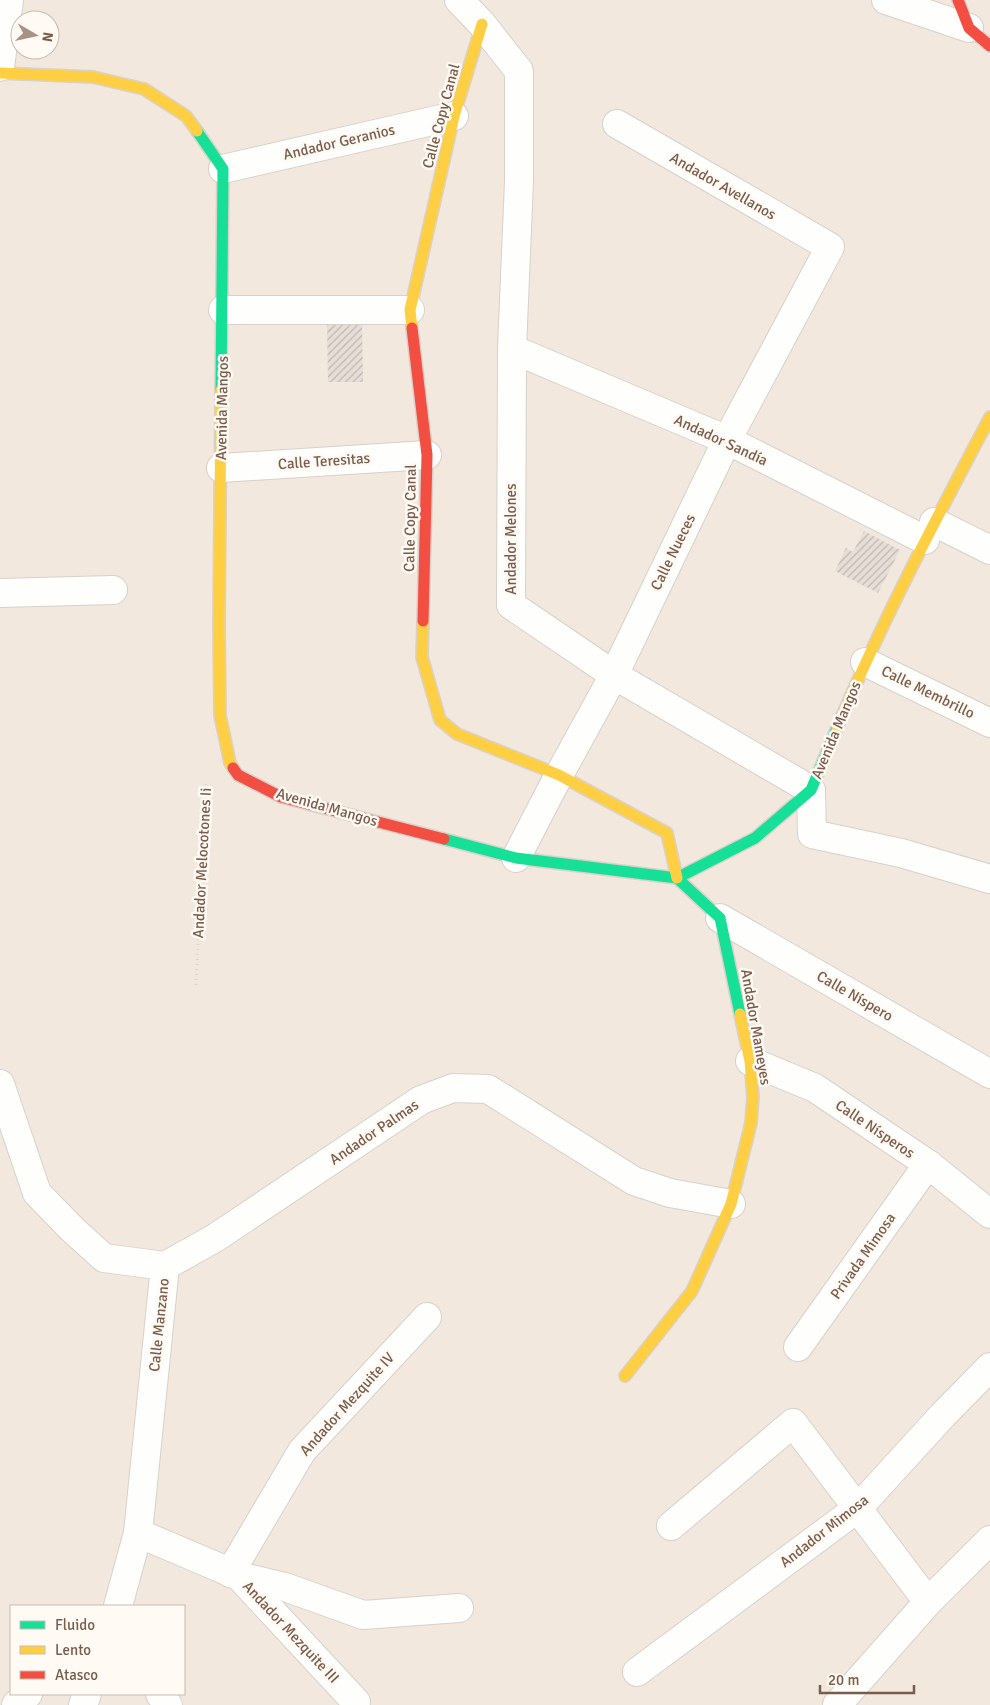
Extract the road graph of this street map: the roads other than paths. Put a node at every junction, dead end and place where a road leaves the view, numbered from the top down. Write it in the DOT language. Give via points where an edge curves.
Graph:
graph roads {
  1 [pos="9,0"];
  2 [pos="459,0"];
  3 [pos="886,0"];
  4 [pos="958,0"];
  5 [pos="482,24"];
  6 [pos="969,28"];
  7 [pos="990,46"];
  8 [pos="0,67"];
  9 [pos="0,73"];
  10 [pos="454,116"];
  11 [pos="617,124"];
  12 [pos="223,169"];
  13 [pos="830,247"];
  14 [pos="223,310"];
  15 [pos="410,310"];
  16 [pos="512,349"];
  17 [pos="990,417"];
  18 [pos="727,440"];
  19 [pos="427,455"];
  20 [pos="221,468"];
  21 [pos="930,531"];
  22 [pos="990,550"];
  23 [pos="113,590"];
  24 [pos="0,593"];
  25 [pos="865,662"];
  26 [pos="614,675"];
  27 [pos="990,723"];
  28 [pos="559,775"];
  29 [pos="811,790"];
  30 [pos="516,858"];
  31 [pos="677,878"];
  32 [pos="990,879"];
  33 [pos="720,918"];
  34 [pos="750,1061"];
  35 [pos="990,1074"];
  36 [pos="0,1084"];
  37 [pos="928,1164"];
  38 [pos="731,1204"];
  39 [pos="990,1214"];
  40 [pos="166,1266"];
  41 [pos="427,1317"];
  42 [pos="798,1347"];
  43 [pos="990,1367"];
  44 [pos="625,1376"];
  45 [pos="858,1508"];
  46 [pos="671,1526"];
  47 [pos="138,1533"];
  48 [pos="990,1540"];
  49 [pos="234,1574"];
  50 [pos="928,1602"];
  51 [pos="118,1605"];
  52 [pos="459,1608"];
  53 [pos="637,1672"];
  54 [pos="27,1695"];
  55 [pos="356,1702"];
  56 [pos="16,1705"];
  57 [pos="837,1705"];
  1 -- 8 [label="street"];
  2 -- 5 [label="street"];
  3 -- 6 [label="street"];
  4 -- 6 [label="main road"];
  5 -- 10 [label="main road, Calle Copy Canal"];
  5 -- 16 [label="street, Andador Melones" via="519,71 519,181"];
  6 -- 7 [label="main road"];
  9 -- 12 [label="main road" via="93,77 144,89 186,116"];
  10 -- 12 [label="street, Andador Geranios"];
  10 -- 15 [label="main road, Calle Copy Canal"];
  11 -- 13 [label="street, Andador Avellanos"];
  12 -- 14 [label="main road, Avenida Mangos"];
  13 -- 18 [label="street, Calle Nueces"];
  14 -- 15 [label="street"];
  14 -- 20 [label="main road, Avenida Mangos"];
  15 -- 19 [label="main road, Calle Copy Canal"];
  16 -- 18 [label="street, Andador Sandía"];
  16 -- 26 [label="street, Andador Melones" via="511,605"];
  17 -- 21 [label="main road, Avenida Mangos"];
  18 -- 21 [label="street, Andador Sandía"];
  18 -- 26 [label="street, Calle Nueces"];
  19 -- 20 [label="street, Calle Teresitas"];
  19 -- 28 [label="main road, Calle Copy Canal" via="422,657 440,720 457,734"];
  20 -- 30 [label="main road, Avenida Mangos" via="220,716 230,763 238,775 281,797"];
  21 -- 22 [label="street, Andador Sandía"];
  21 -- 25 [label="main road, Avenida Mangos"];
  23 -- 24 [label="street"];
  25 -- 27 [label="street, Calle Membrillo"];
  25 -- 29 [label="main road, Avenida Mangos"];
  26 -- 28 [label="street, Calle Nueces"];
  26 -- 29 [label="street, Andador Melones"];
  28 -- 30 [label="street, Calle Nueces"];
  28 -- 31 [label="main road, Calle Copy Canal" via="667,833"];
  29 -- 31 [label="main road, Avenida Mangos" via="755,838"];
  29 -- 32 [label="street" via="812,834"];
  30 -- 31 [label="main road, Avenida Mangos"];
  31 -- 33 [label="main road"];
  33 -- 34 [label="main road, Andador Mameyes"];
  33 -- 35 [label="street, Calle Níspero"];
  34 -- 37 [label="street, Calle Nísperos" via="815,1088"];
  34 -- 38 [label="main road, Andador Mameyes" via="751,1123"];
  36 -- 40 [label="street, Calle Manzano" via="37,1193 104,1258"];
  37 -- 39 [label="street, Calle Nísperos"];
  37 -- 42 [label="street, Privada Mimosa"];
  38 -- 40 [label="street, Andador Palmas" via="670,1193 634,1181 488,1089 453,1088 421,1100 215,1238"];
  38 -- 44 [label="main road, Andador Mameyes" via="692,1291"];
  40 -- 47 [label="street, Calle Manzano"];
  41 -- 49 [label="street, Andador Mezquite IV" via="302,1451"];
  43 -- 45 [label="street, Andador Mimosa"];
  45 -- 46 [label="street" via="793,1423"];
  45 -- 50 [label="street"];
  45 -- 53 [label="street, Andador Mimosa"];
  47 -- 49 [label="street, Andador Mezquite III"];
  47 -- 51 [label="street, Calle Manzano"];
  48 -- 50 [label="street"];
  49 -- 52 [label="street" via="285,1587 363,1615"];
  49 -- 55 [label="street, Andador Mezquite III"];
  50 -- 57 [label="street"];
  54 -- 56 [label="street"];
}
